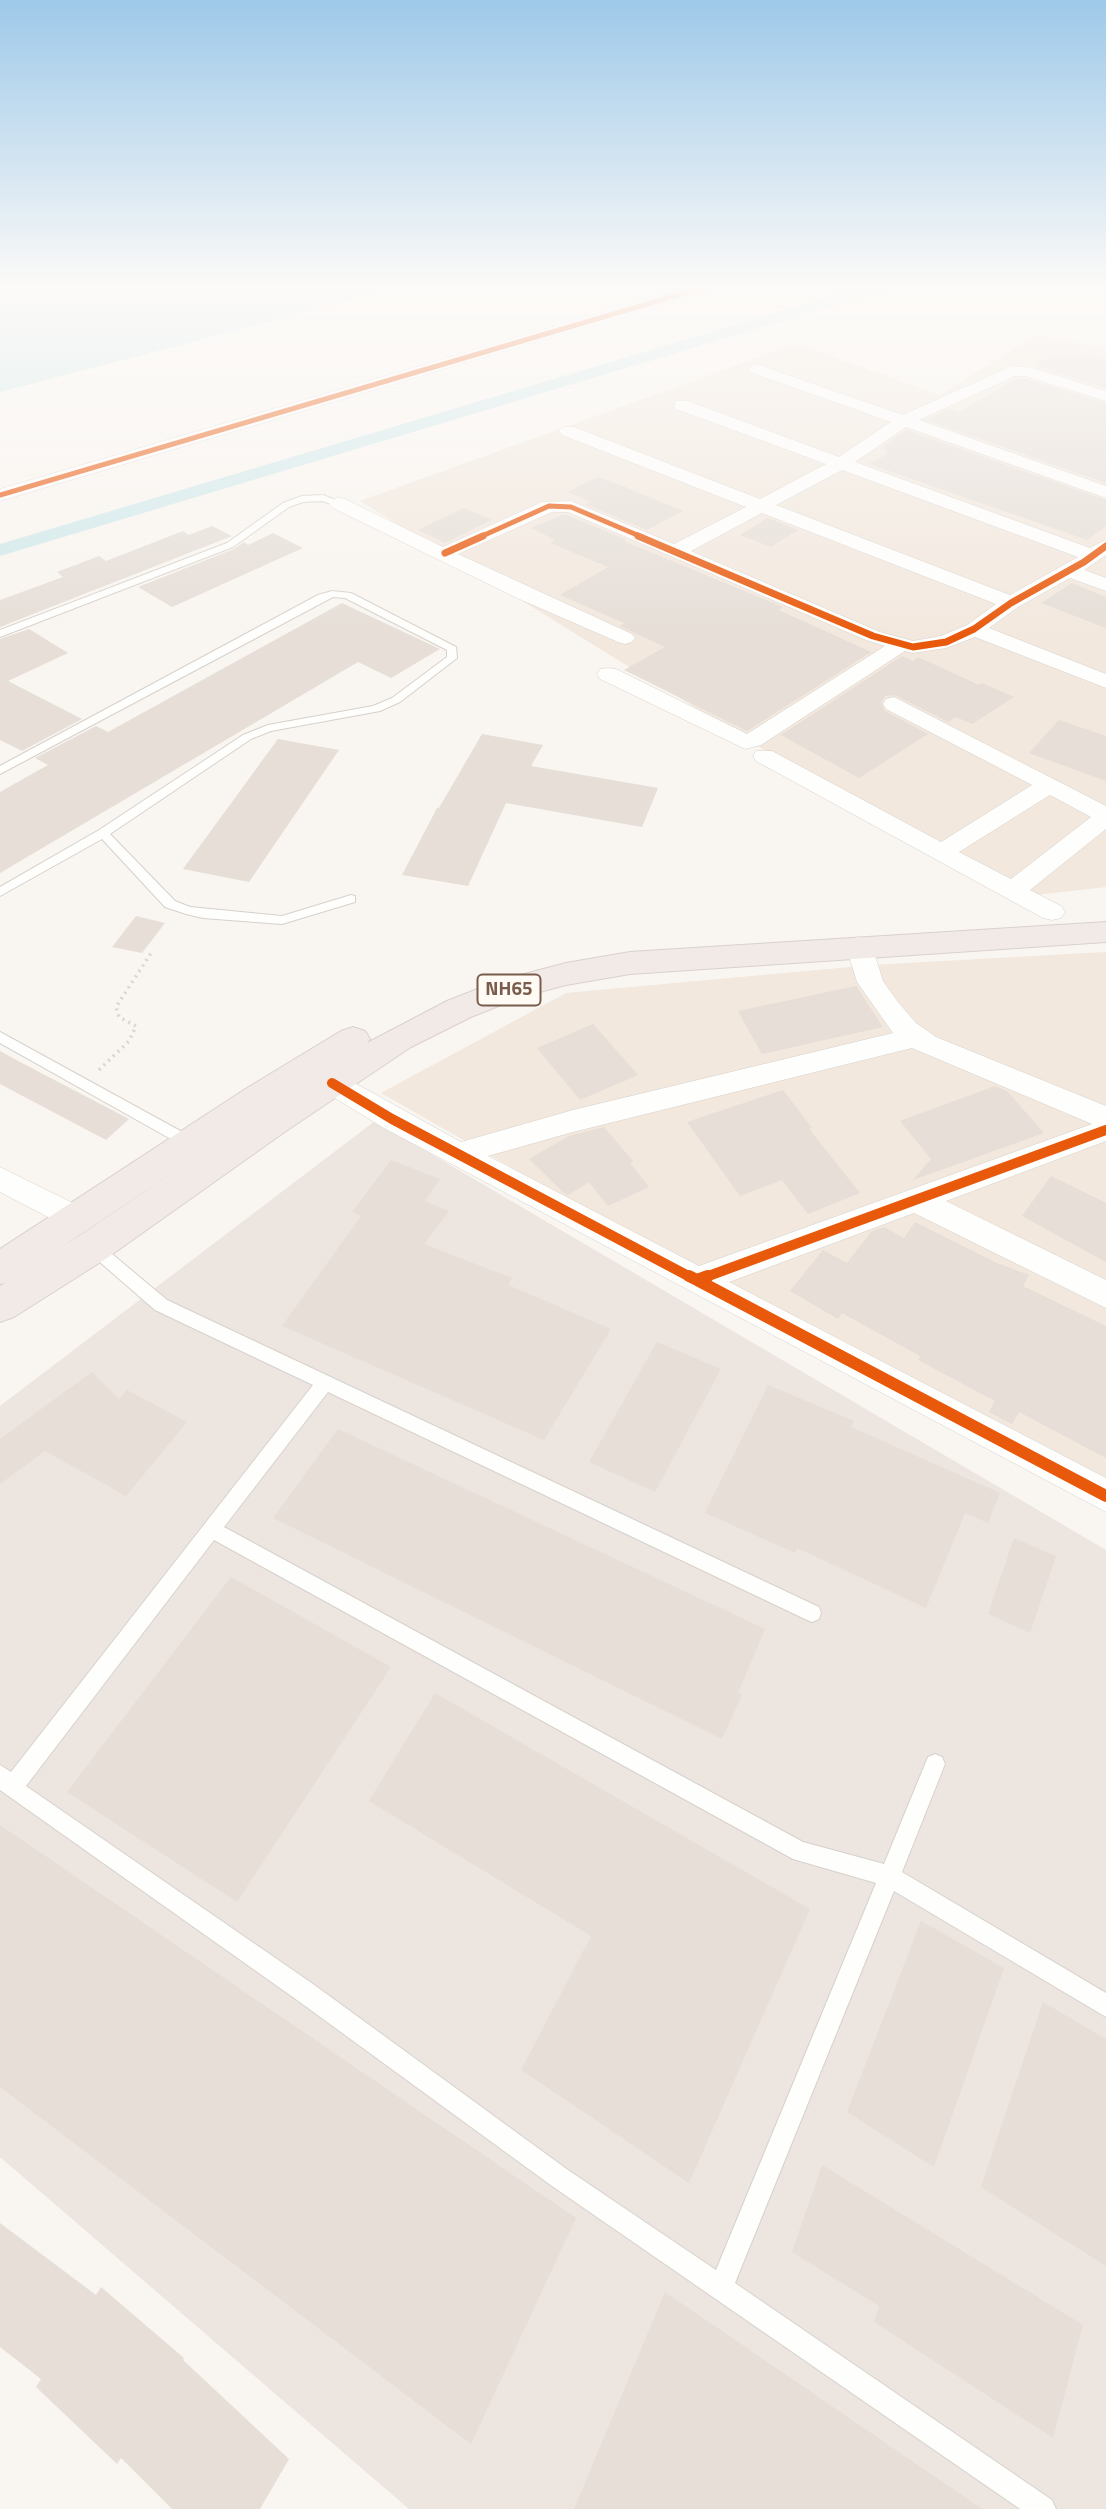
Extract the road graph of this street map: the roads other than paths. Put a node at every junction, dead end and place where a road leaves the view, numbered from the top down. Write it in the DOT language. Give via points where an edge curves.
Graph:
graph roads {
  1 [pos="311,403"];
  2 [pos="853,403"];
  3 [pos="942,403"];
  4 [pos="682,405"];
  5 [pos="904,421"];
  6 [pos="568,431"];
  7 [pos="840,464"];
  8 [pos="1106,492"];
  9 [pos="0,495"];
  10 [pos="338,503"];
  11 [pos="761,504"];
  12 [pos="678,550"];
  13 [pos="1100,551"];
  14 [pos="445,553"];
  15 [pos="1069,571"];
  16 [pos="1106,585"];
  17 [pos="1011,603"];
  18 [pos="974,629"];
  19 [pos="0,634"];
  20 [pos="625,638"];
  21 [pos="901,645"];
  22 [pos="608,674"];
  23 [pos="1106,682"];
  24 [pos="894,704"];
  25 [pos="764,756"];
  26 [pos="0,771"];
  27 [pos="1049,785"];
  28 [pos="1106,816"];
  29 [pos="103,833"];
  30 [pos="943,851"];
  31 [pos="1014,890"];
  32 [pos="0,892"];
  33 [pos="351,899"];
  34 [pos="1106,908"];
  35 [pos="1052,912"];
  36 [pos="1106,932"];
  37 [pos="859,946"];
  38 [pos="0,1037"];
  39 [pos="917,1037"];
  40 [pos="332,1083"];
  41 [pos="1106,1118"];
  42 [pos="1106,1130"];
  43 [pos="190,1143"];
  44 [pos="458,1154"];
  45 [pos="0,1178"];
  46 [pos="919,1201"];
  47 [pos="76,1219"];
  48 [pos="93,1247"];
  49 [pos="0,1269"];
  50 [pos="696,1280"];
  51 [pos="1106,1295"];
  52 [pos="0,1306"];
  53 [pos="324,1384"];
  54 [pos="1106,1496"];
  55 [pos="211,1529"];
  56 [pos="812,1613"];
  57 [pos="934,1764"];
  58 [pos="6,1782"];
  59 [pos="889,1876"];
  60 [pos="1106,2006"];
  61 [pos="721,2287"];
  62 [pos="1043,2509"];
  1 -- 9 [label="street"];
  2 -- 5 [label="street"];
  3 -- 5 [label="street"];
  4 -- 7 [label="street"];
  5 -- 7 [label="street"];
  5 -- 8 [label="street"];
  6 -- 11 [label="street"];
  7 -- 11 [label="street"];
  7 -- 13 [label="street"];
  10 -- 14 [label="street"];
  10 -- 19 [label="lane" via="323,498 286,505 230,545"];
  11 -- 12 [label="street"];
  11 -- 17 [label="street"];
  12 -- 14 [label="street" via="559,505"];
  12 -- 21 [label="street"];
  13 -- 15 [label="street"];
  14 -- 20 [label="street"];
  15 -- 16 [label="street"];
  15 -- 17 [label="street"];
  17 -- 18 [label="street"];
  18 -- 21 [label="street" via="929,647"];
  18 -- 23 [label="street"];
  21 -- 22 [label="street" via="745,742"];
  24 -- 27 [label="street"];
  25 -- 30 [label="street"];
  26 -- 29 [label="lane" via="332,594 347,595 452,649 452,658 396,701 362,713 268,728 247,737"];
  27 -- 28 [label="street"];
  27 -- 30 [label="street"];
  28 -- 31 [label="street"];
  29 -- 32 [label="lane"];
  29 -- 33 [label="lane" via="170,904 186,910 282,920"];
  30 -- 31 [label="street"];
  31 -- 35 [label="street"];
  34 -- 35 [label="highway, NH65"];
  35 -- 43 [label="highway, NH65" via="690,934 547,955 443,991 383,1021"];
  36 -- 37 [label="highway, NH65"];
  37 -- 39 [label="street" via="870,982 896,1019"];
  37 -- 40 [label="highway, NH65" via="630,963 566,974 459,1009 398,1039"];
  38 -- 43 [label="lane"];
  39 -- 41 [label="street"];
  39 -- 44 [label="street" via="573,1121"];
  40 -- 44 [label="street"];
  40 -- 48 [label="highway, NH65"];
  42 -- 46 [label="street"];
  43 -- 47 [label="highway, NH65"];
  44 -- 50 [label="street"];
  45 -- 47 [label="street"];
  46 -- 50 [label="street"];
  46 -- 51 [label="street"];
  47 -- 49 [label="highway, NH65"];
  48 -- 52 [label="highway, NH65"];
  48 -- 53 [label="lane" via="160,1304"];
  50 -- 54 [label="street"];
  53 -- 55 [label="lane"];
  53 -- 56 [label="lane"];
  55 -- 58 [label="lane"];
  55 -- 59 [label="lane" via="800,1852"];
  57 -- 59 [label="lane"];
  58 -- 61 [label="lane" via="560,2178"];
  59 -- 60 [label="lane"];
  59 -- 61 [label="lane"];
  61 -- 62 [label="lane"];
}
